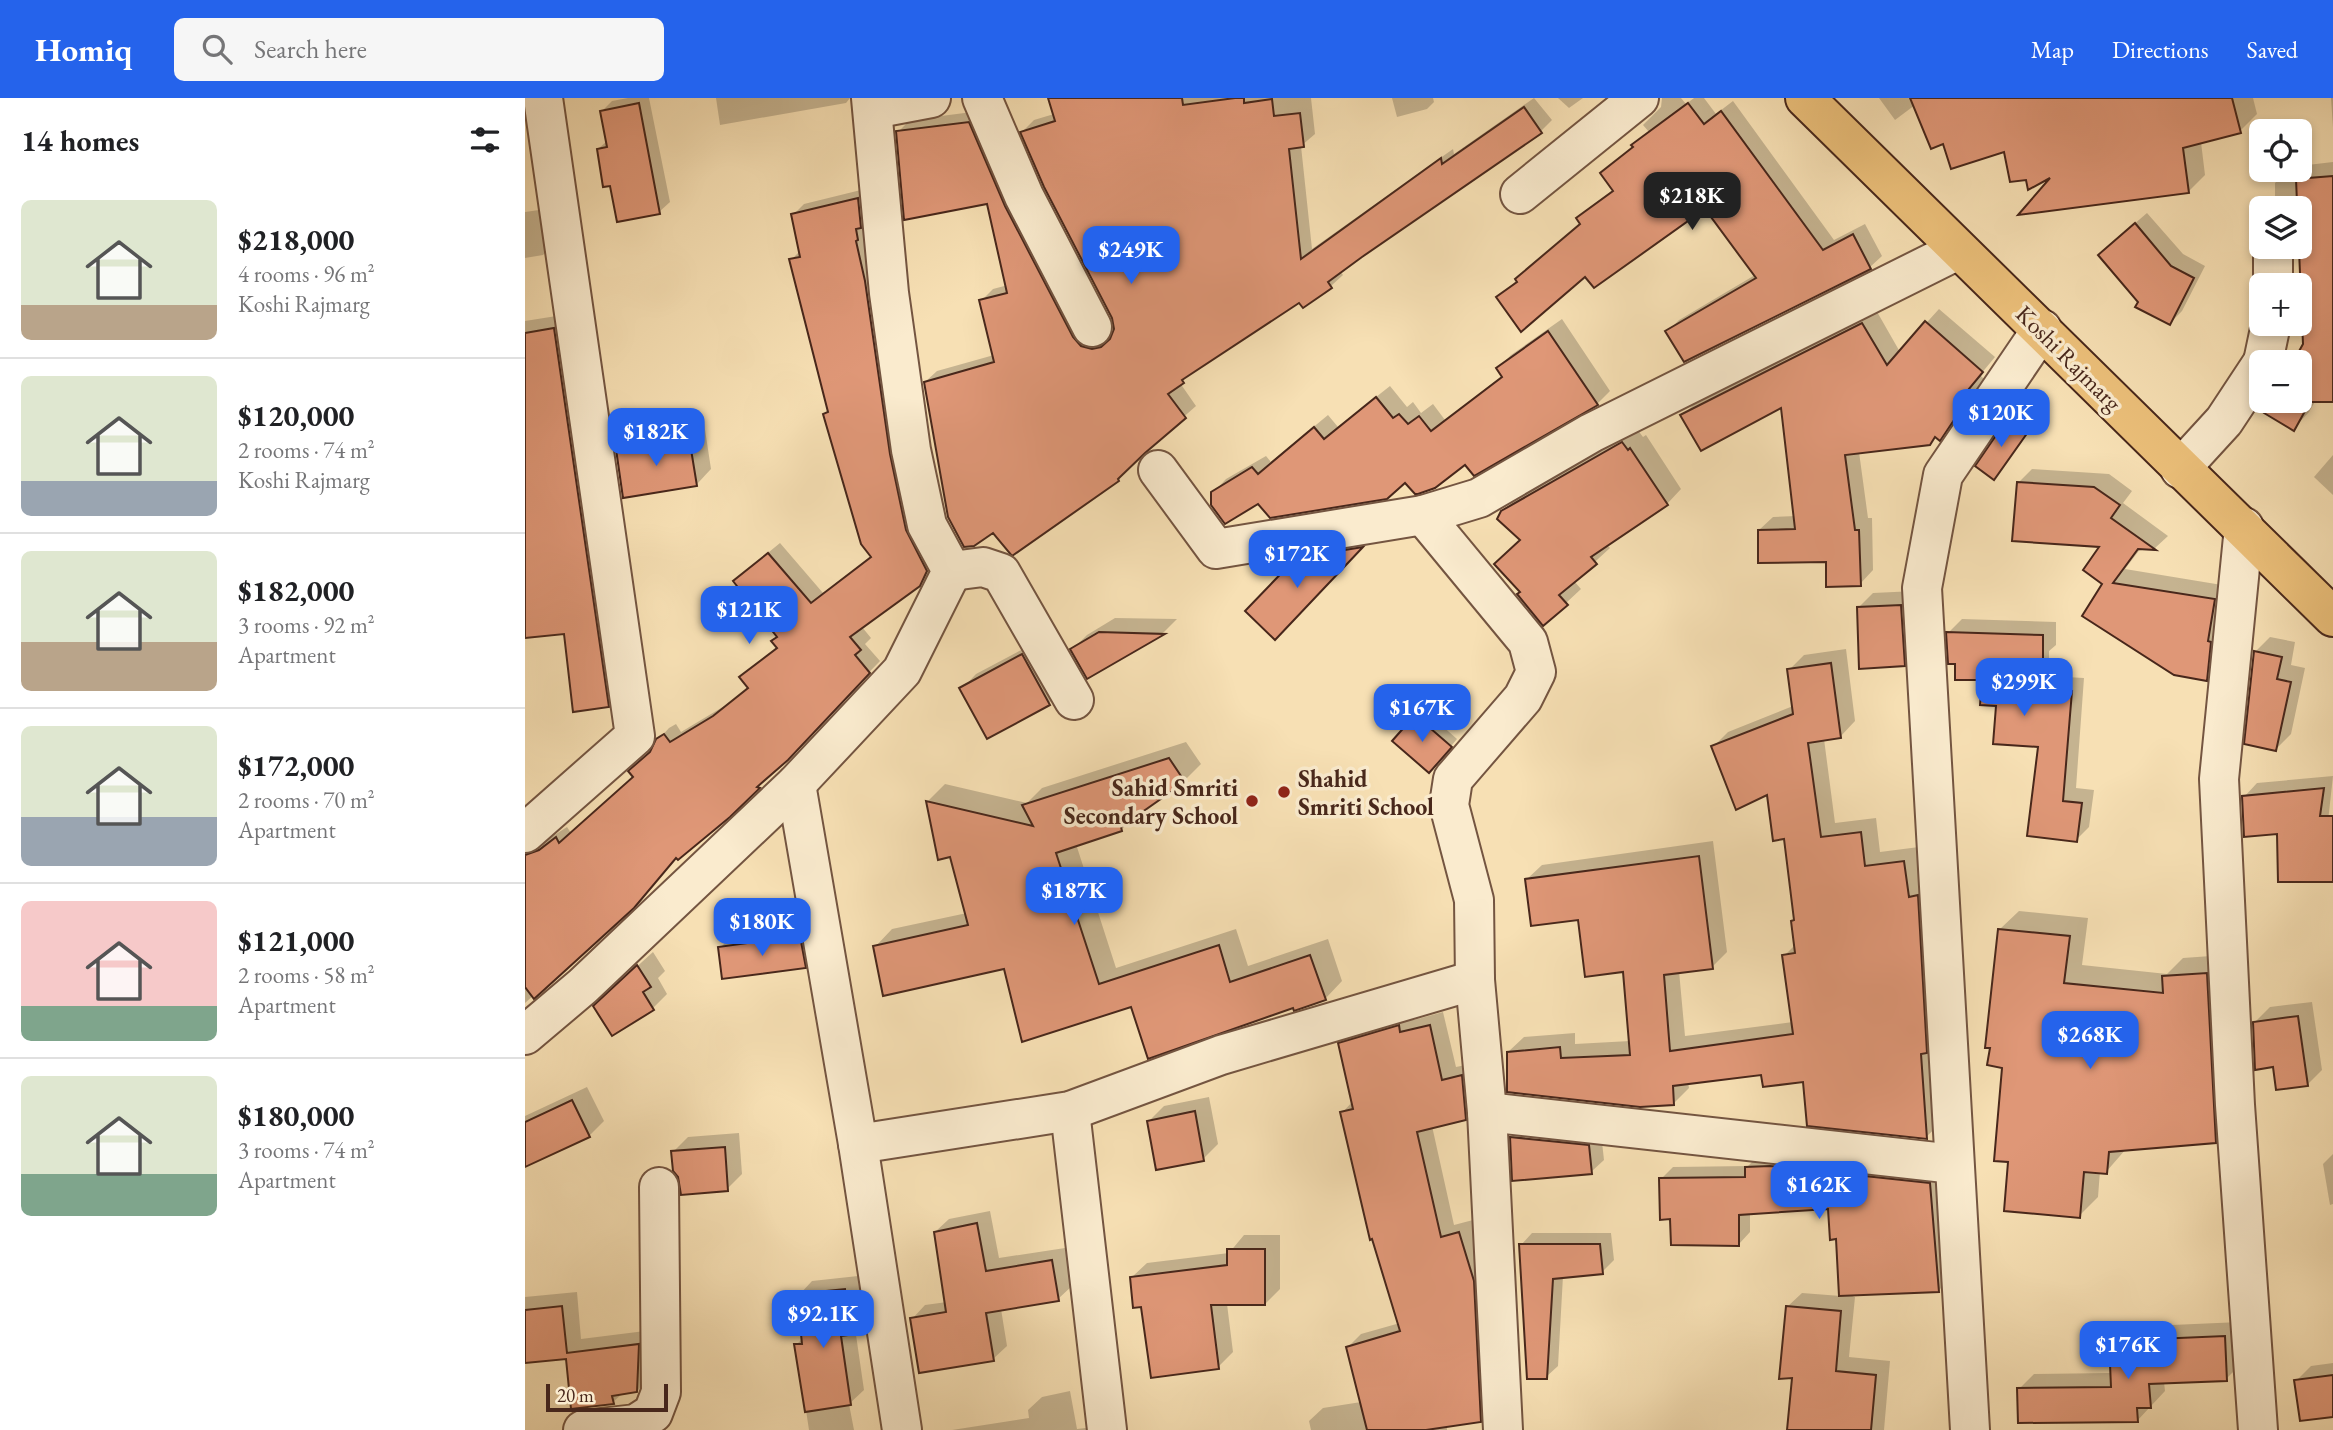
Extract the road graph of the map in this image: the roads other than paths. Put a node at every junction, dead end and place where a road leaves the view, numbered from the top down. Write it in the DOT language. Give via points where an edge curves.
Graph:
graph roads {
  1 [pos="543,98"];
  2 [pos="931,98"];
  3 [pos="982,98"];
  4 [pos="1639,98"];
  5 [pos="1806,98"];
  6 [pos="872,104"];
  7 [pos="1520,194"];
  8 [pos="1958,250"];
  9 [pos="1092,327"];
  10 [pos="2042,329"];
  11 [pos="2249,384"];
  12 [pos="2180,468"];
  13 [pos="1158,470"];
  14 [pos="1423,515"];
  15 [pos="2244,527"];
  16 [pos="952,571"];
  17 [pos="2333,617"];
  18 [pos="1074,700"];
  19 [pos="796,784"];
  20 [pos="525,833"];
  21 [pos="1475,980"];
  22 [pos="525,1035"];
  23 [pos="1070,1111"];
  24 [pos="1487,1112"];
  25 [pos="859,1143"];
  26 [pos="1954,1164"];
  27 [pos="659,1187"];
  28 [pos="583,1430"];
  29 [pos="902,1430"];
  30 [pos="1107,1430"];
  31 [pos="1503,1430"];
  32 [pos="1970,1430"];
  33 [pos="2258,1430"];
  1 -- 20 [label="street" via="635,736"];
  2 -- 6 [label="street"];
  3 -- 9 [label="street" via="1024,196"];
  4 -- 7 [label="street"];
  5 -- 8 [label="main road, Koshi Rajmarg"];
  6 -- 16 [label="street" via="889,293 911,450 927,525"];
  8 -- 10 [label="main road, Koshi Rajmarg"];
  8 -- 14 [label="street" via="1591,433 1479,498"];
  10 -- 12 [label="main road, Koshi Rajmarg"];
  10 -- 26 [label="street" via="1943,475 1922,587"];
  11 -- 12 [label="street" via="2224,421"];
  12 -- 15 [label="main road, Koshi Rajmarg"];
  13 -- 14 [label="street" via="1216,549"];
  14 -- 21 [label="street" via="1528,642 1536,673 1523,698 1453,779 1449,805 1473,900"];
  15 -- 17 [label="main road, Koshi Rajmarg"];
  15 -- 33 [label="street" via="2219,779 2235,1105"];
  16 -- 18 [label="street" via="983,567 1001,573"];
  16 -- 19 [label="street" via="902,671"];
  19 -- 22 [label="street"];
  19 -- 25 [label="street"];
  21 -- 23 [label="street" via="1221,1055"];
  21 -- 24 [label="street"];
  23 -- 25 [label="street"];
  23 -- 30 [label="street"];
  24 -- 26 [label="street"];
  24 -- 31 [label="street"];
  25 -- 29 [label="street"];
  26 -- 32 [label="street"];
  27 -- 28 [label="street" via="661,1392 653,1413 636,1424"];
}
